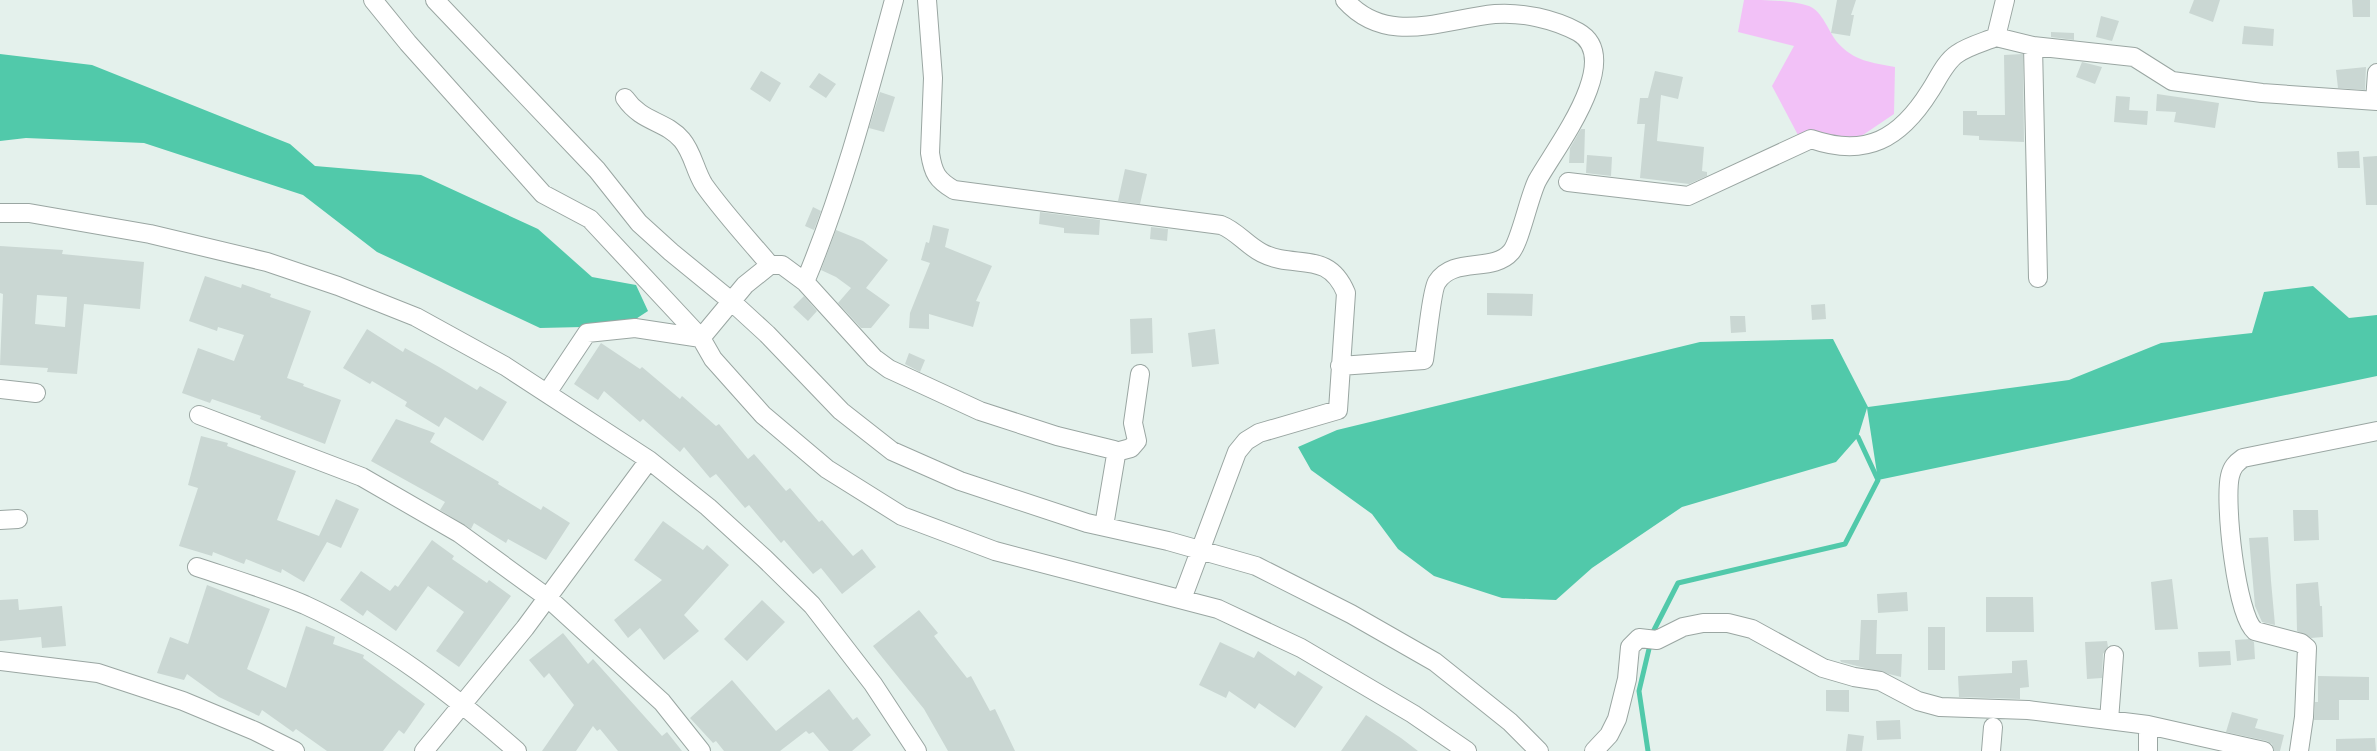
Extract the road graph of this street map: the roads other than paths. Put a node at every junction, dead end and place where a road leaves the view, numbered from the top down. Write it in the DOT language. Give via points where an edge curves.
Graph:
graph roads {
  1 [pos="362,0"];
  2 [pos="373,0"];
  3 [pos="435,0"];
  4 [pos="894,0"];
  5 [pos="927,0"];
  6 [pos="1345,0"];
  7 [pos="2005,0"];
  8 [pos="1996,37"];
  9 [pos="408,43"];
  10 [pos="2032,46"];
  11 [pos="2377,73"];
  12 [pos="625,98"];
  13 [pos="2376,101"];
  14 [pos="1568,182"];
  15 [pos="0,213"];
  16 [pos="757,275"];
  17 [pos="2038,278"];
  18 [pos="805,282"];
  19 [pos="731,301"];
  20 [pos="700,338"];
  21 [pos="1340,366"];
  22 [pos="1140,374"];
  23 [pos="0,389"];
  24 [pos="36,393"];
  25 [pos="547,393"];
  26 [pos="199,415"];
  27 [pos="2377,431"];
  28 [pos="1116,452"];
  29 [pos="649,460"];
  30 [pos="18,519"];
  31 [pos="0,520"];
  32 [pos="1104,526"];
  33 [pos="1201,550"];
  34 [pos="197,567"];
  35 [pos="548,598"];
  36 [pos="1182,599"];
  37 [pos="2114,655"];
  38 [pos="0,661"];
  39 [pos="463,703"];
  40 [pos="2109,720"];
  41 [pos="2148,725"];
  42 [pos="1993,727"];
  43 [pos="295,751"];
  44 [pos="424,751"];
  45 [pos="517,751"];
  46 [pos="701,751"];
  47 [pos="917,751"];
  48 [pos="1467,751"];
  49 [pos="1539,751"];
  50 [pos="1594,751"];
  51 [pos="1991,751"];
  52 [pos="2148,751"];
  53 [pos="2264,751"];
  54 [pos="2299,751"];
  1 -- 9 [label="street"];
  2 -- 9 [label="street"];
  3 -- 19 [label="street" via="597,170 639,223"];
  4 -- 18 [label="street" via="850,159"];
  5 -- 21 [label="street" via="933,78 930,153 940,182 954,190 1221,225 1234,230 1264,254 1323,266 1335,273 1346,293"];
  6 -- 21 [label="street" via="1368,18 1395,26 1441,25 1494,14 1542,19 1583,35 1592,45 1595,57 1588,93 1536,182 1512,251 1501,260 1447,272 1436,283 1424,360"];
  7 -- 8 [label="street"];
  8 -- 10 [label="street"];
  8 -- 14 [label="street" via="1957,54 1901,128 1875,144 1857,148 1838,147 1811,139 1688,196"];
  9 -- 20 [label="street" via="543,194 590,219"];
  10 -- 13 [label="street" via="2134,57 2172,81 2262,93"];
  10 -- 17 [label="street"];
  11 -- 13 [label="street"];
  12 -- 16 [label="street" via="637,113 674,132 684,142 704,184"];
  15 -- 25 [label="street" via="29,213 150,234 267,262 338,286 416,318 505,366"];
  16 -- 18 [label="street" via="782,265"];
  16 -- 19 [label="street"];
  18 -- 28 [label="street" via="874,358 889,369 980,411"];
  19 -- 20 [label="street"];
  19 -- 32 [label="street" via="841,411 892,451 960,481"];
  20 -- 25 [label="street" via="634,328 587,333"];
  20 -- 36 [label="street" via="713,359 764,415 827,469 902,516 995,551"];
  21 -- 33 [label="street" via="1338,410 1259,433 1237,452"];
  22 -- 28 [label="street" via="1133,423 1137,441 1132,448"];
  23 -- 24 [label="street"];
  25 -- 29 [label="street"];
  26 -- 35 [label="street" via="362,477 459,533"];
  27 -- 54 [label="street" via="2243,458 2234,465 2230,477 2231,540 2242,602 2250,626 2255,631 2307,648"];
  28 -- 32 [label="street"];
  29 -- 35 [label="street"];
  29 -- 47 [label="street" via="708,507 812,604 873,684"];
  30 -- 31 [label="street"];
  32 -- 33 [label="street"];
  33 -- 36 [label="street"];
  33 -- 49 [label="street" via="1256,566 1351,614 1434,662 1510,722"];
  34 -- 39 [label="street" via="304,605 387,649"];
  35 -- 39 [label="street"];
  35 -- 46 [label="street" via="662,702"];
  36 -- 48 [label="street" via="1218,609 1301,648 1413,714"];
  37 -- 40 [label="street"];
  38 -- 43 [label="street" via="98,673 183,701"];
  39 -- 44 [label="street"];
  39 -- 45 [label="street"];
  40 -- 41 [label="street"];
  40 -- 50 [label="street" via="2028,710 1940,707 1918,701 1880,681 1822,668 1752,629 1728,622 1703,623 1683,627 1657,640 1639,638 1630,647 1627,679 1617,719 1609,735"];
  41 -- 52 [label="street"];
  41 -- 53 [label="street"];
  42 -- 51 [label="street"];
}
